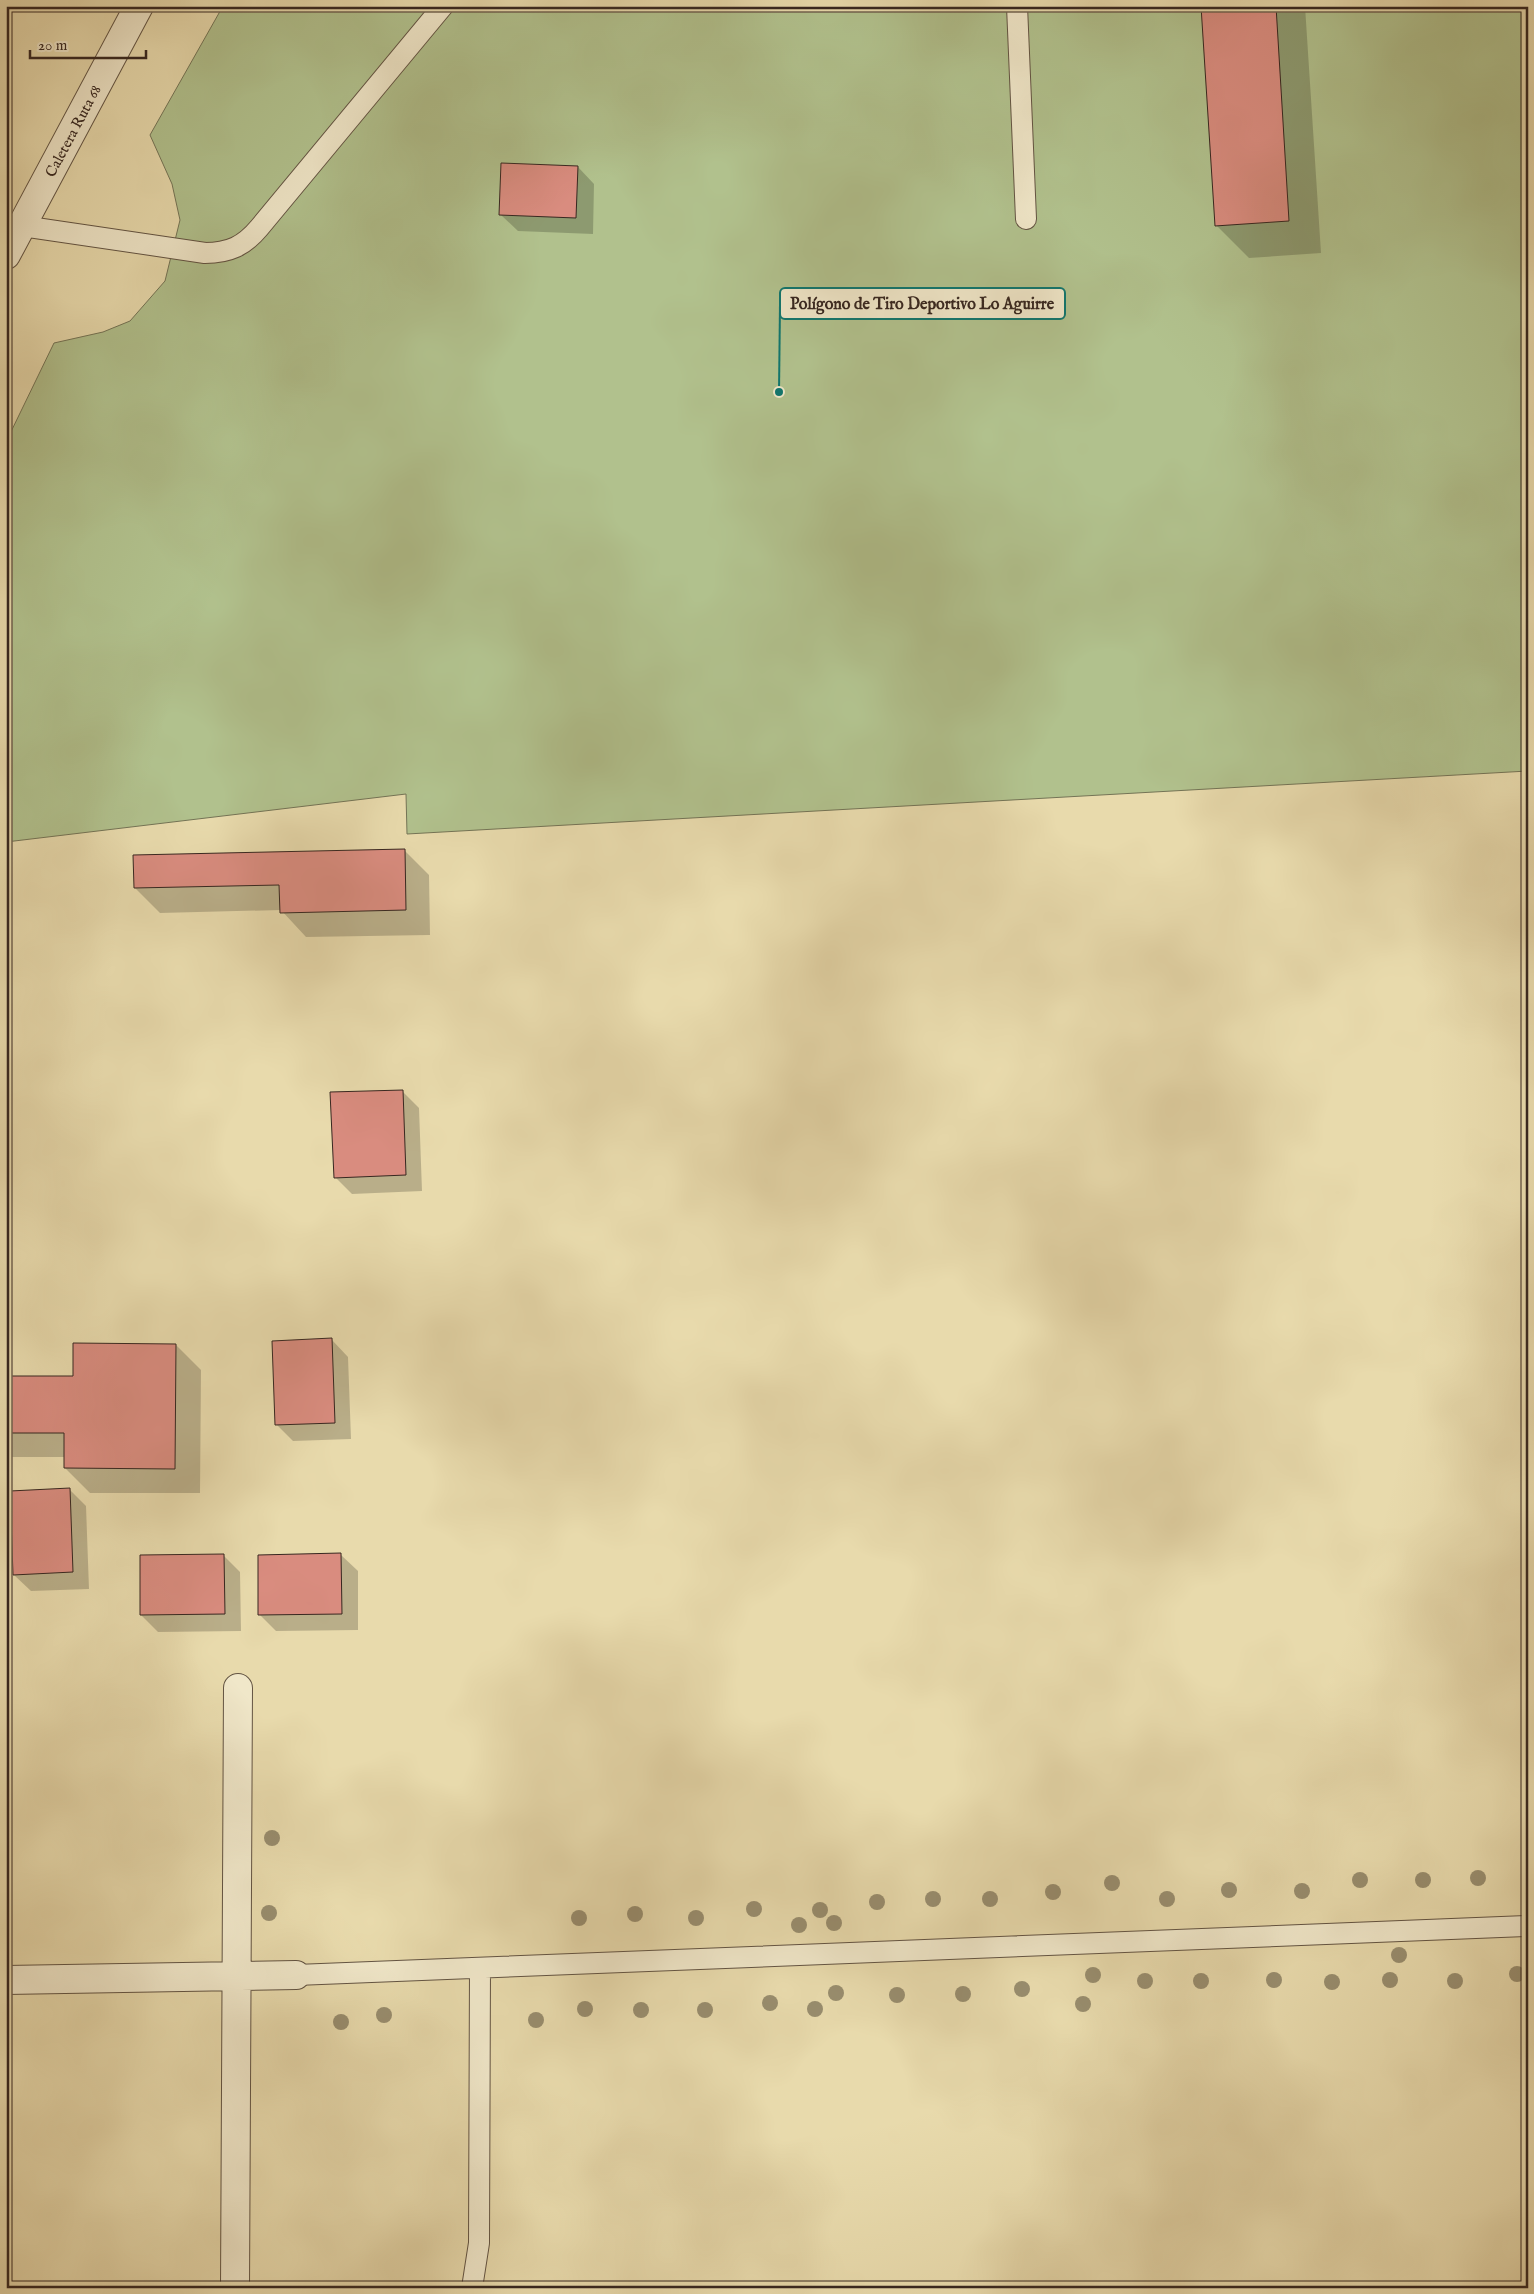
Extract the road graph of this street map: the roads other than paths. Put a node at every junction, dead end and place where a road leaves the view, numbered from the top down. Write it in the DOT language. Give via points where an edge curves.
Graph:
graph roads {
  1 [pos="139,6"];
  2 [pos="443,6"];
  3 [pos="1017,6"];
  4 [pos="1026,219"];
  5 [pos="22,226"];
  6 [pos="6,255"];
  7 [pos="238,1688"];
  8 [pos="1528,1926"];
  9 [pos="480,1968"];
  10 [pos="296,1975"];
  11 [pos="238,1977"];
  12 [pos="6,1980"];
  13 [pos="235,2288"];
  14 [pos="472,2288"];
  1 -- 5 [label="street, Caletera Ruta 68"];
  2 -- 5 [label="lane" via="248,241 232,250 205,253"];
  3 -- 4 [label="lane"];
  5 -- 6 [label="street, Caletera Ruta 68"];
  7 -- 11 [label="street"];
  8 -- 9 [label="lane"];
  9 -- 10 [label="lane"];
  9 -- 14 [label="lane" via="479,2244"];
  10 -- 11 [label="street"];
  11 -- 12 [label="street"];
  11 -- 13 [label="street"];
}
